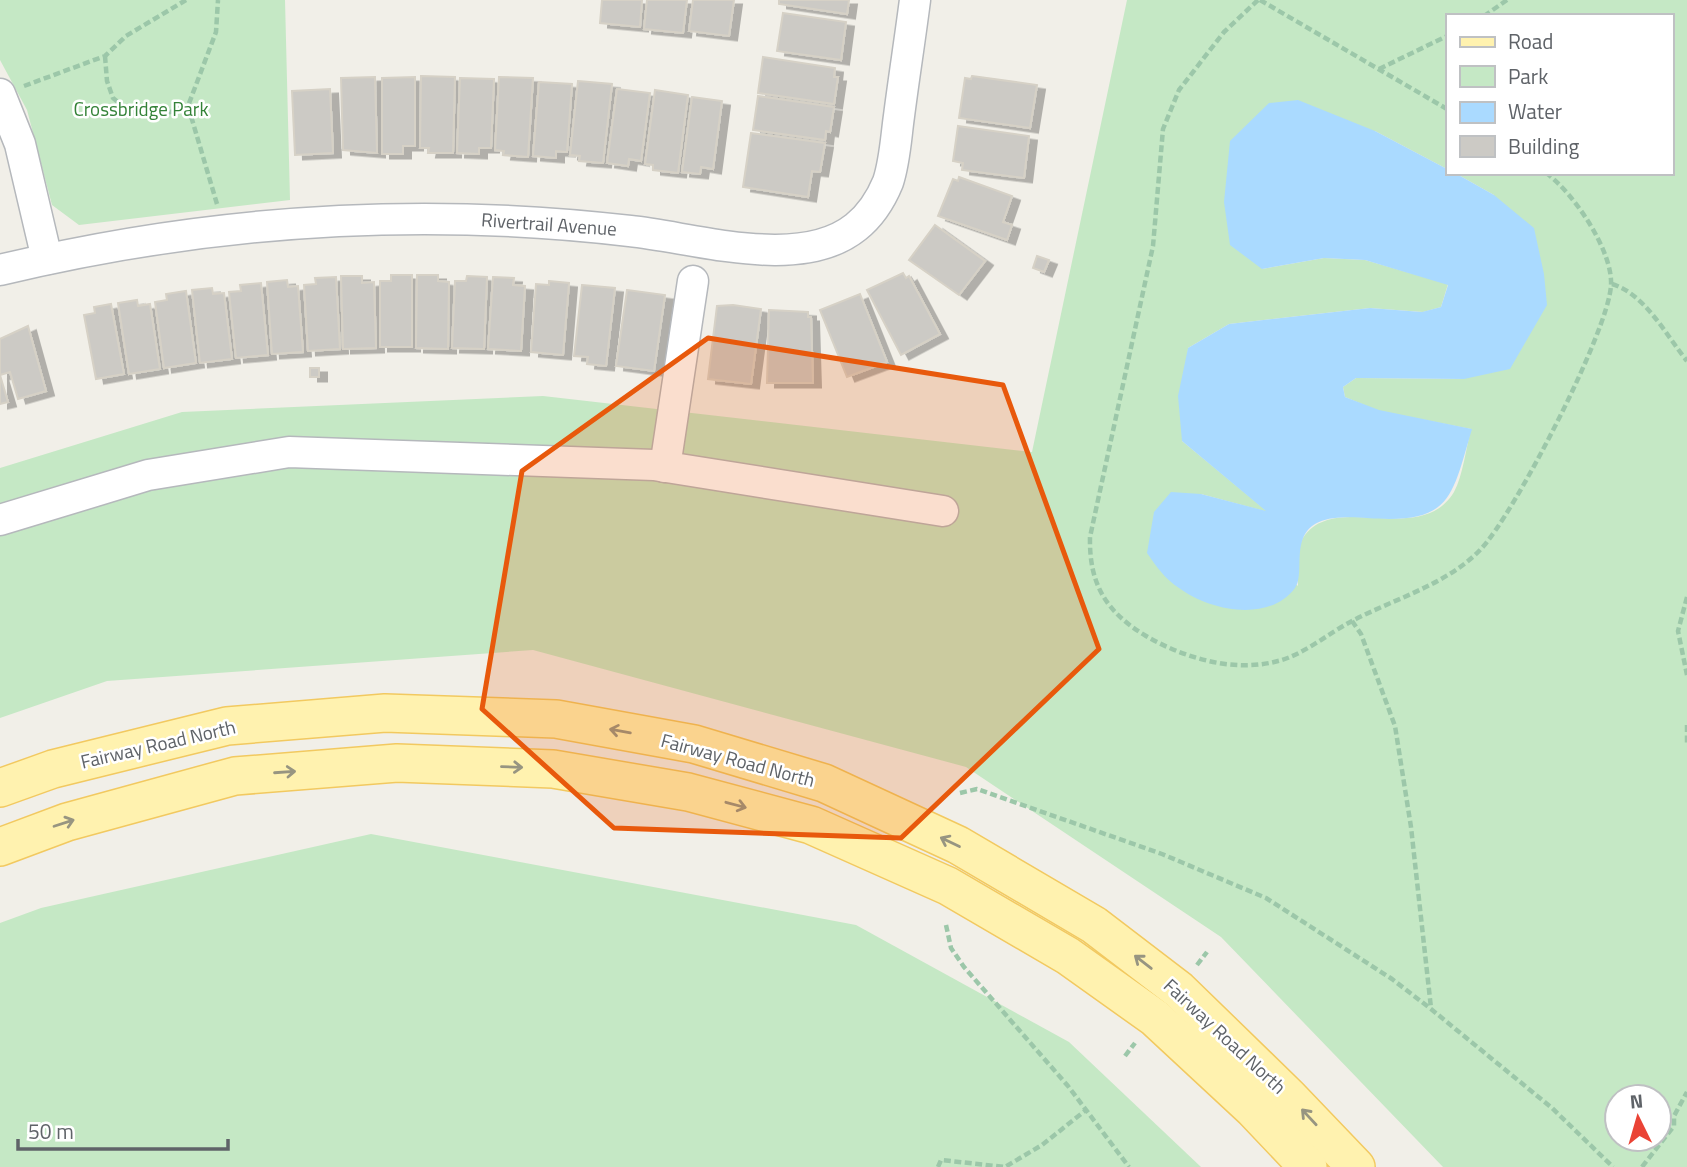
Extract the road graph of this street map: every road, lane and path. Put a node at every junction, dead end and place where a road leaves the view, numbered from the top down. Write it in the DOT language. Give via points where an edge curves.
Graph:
graph roads {
  1 [pos="186,0"];
  2 [pos="218,0"];
  3 [pos="915,0"];
  4 [pos="1259,0"];
  5 [pos="1507,0"];
  6 [pos="1486,14"];
  7 [pos="1446,36"];
  8 [pos="105,56"];
  9 [pos="1379,69"];
  10 [pos="0,94"];
  11 [pos="188,106"];
  12 [pos="1446,107"];
  13 [pos="1548,175"];
  14 [pos="224,229"];
  15 [pos="47,259"];
  16 [pos="0,270"];
  17 [pos="693,281"];
  18 [pos="1612,284"];
  19 [pos="1687,361"];
  20 [pos="665,467"];
  21 [pos="943,511"];
  22 [pos="0,520"];
  23 [pos="1687,597"];
  24 [pos="1352,621"];
  25 [pos="1687,676"];
  26 [pos="1687,725"];
  27 [pos="1687,746"];
  28 [pos="0,788"];
  29 [pos="960,793"];
  30 [pos="0,846"];
  31 [pos="946,925"];
  32 [pos="1431,1009"];
  33 [pos="1687,1092"];
  34 [pos="1087,1110"];
  35 [pos="938,1167"];
  36 [pos="1129,1167"];
  37 [pos="1308,1167"];
  38 [pos="1356,1167"];
  39 [pos="1613,1167"];
  40 [pos="1642,1167"];
  1 -- 8 [label="path" via="125,36"];
  2 -- 11 [label="path" via="216,32"];
  3 -- 14 [label="street, Rivertrail Avenue" via="889,179 872,211 828,244 775,250 581,225 447,217 312,220"];
  4 -- 9 [label="path"];
  4 -- 24 [label="path" via="1224,32 1179,90 1163,129 1153,246 1090,537 1090,561 1105,601 1122,622 1197,659 1243,665 1279,661"];
  5 -- 6 [label="path"];
  7 -- 9 [label="path"];
  8 -- 10 [label="path"];
  8 -- 11 [label="path" via="113,98 129,111 153,118"];
  9 -- 12 [label="path"];
  10 -- 15 [label="street" via="20,144"];
  11 -- 14 [label="path"];
  13 -- 18 [label="path" via="1582,209 1601,247"];
  14 -- 15 [label="street, Rivertrail Avenue"];
  15 -- 16 [label="street, Rivertrail Avenue"];
  17 -- 20 [label="street"];
  18 -- 19 [label="path" via="1625,288 1643,306"];
  18 -- 24 [label="path" via="1594,344 1506,519 1456,570"];
  20 -- 21 [label="street"];
  20 -- 22 [label="street" via="289,452 148,475"];
  23 -- 25 [label="path" via="1678,631"];
  24 -- 32 [label="path" via="1395,726"];
  26 -- 27 [label="path"];
  38 -- 28 [label="main road, Fairway Road North, one-way" via="1179,990 1094,925 958,845 824,783 694,744 556,719 385,713 227,726 53,769"];
  29 -- 32 [label="path" via="978,789 1162,854 1266,898 1392,978"];
  30 -- 37 [label="main road, Fairway Road North, one-way" via="67,822 235,776 397,764 540,768 688,792 811,825 948,886 1068,956 1155,1018 1254,1109"];
  31 -- 34 [label="path" via="951,948 964,967"];
  32 -- 39 [label="path" via="1552,1108"];
  33 -- 40 [label="path" via="1674,1116 1674,1126"];
  34 -- 35 [label="path" via="1005,1167 941,1160"];
  34 -- 36 [label="path"];
}
